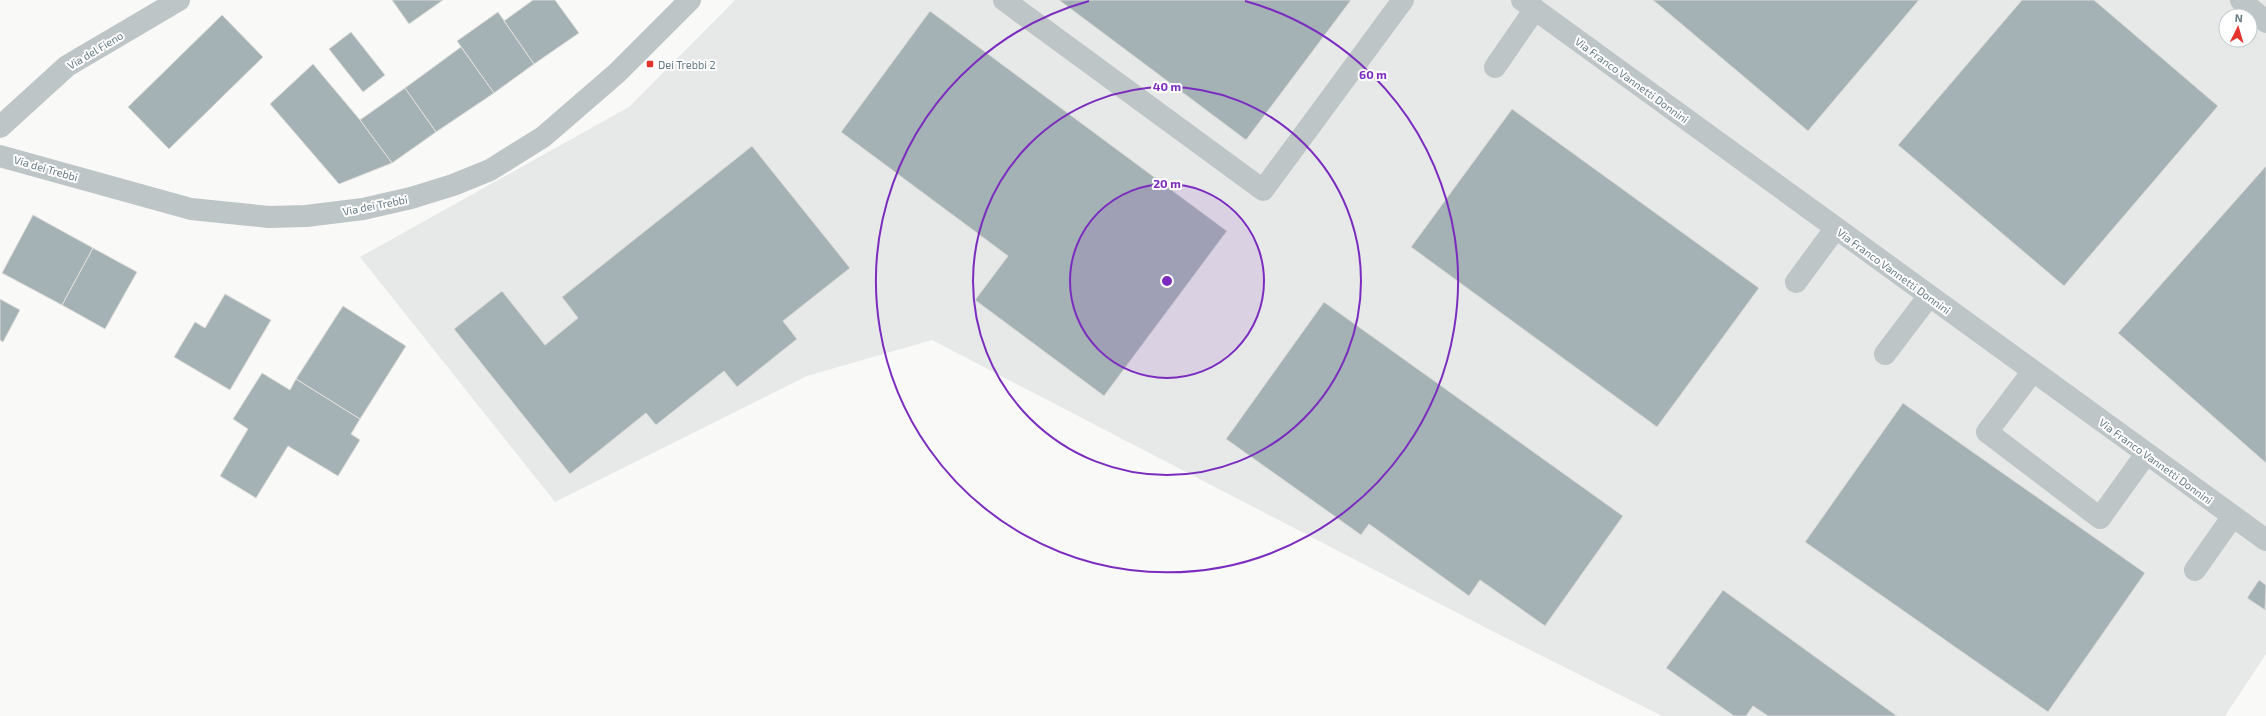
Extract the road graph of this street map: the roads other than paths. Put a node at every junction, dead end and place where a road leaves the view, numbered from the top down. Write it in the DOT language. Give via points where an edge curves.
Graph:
graph roads {
  1 [pos="179,0"];
  2 [pos="690,0"];
  3 [pos="1004,0"];
  4 [pos="1403,0"];
  5 [pos="2241,0"];
  6 [pos="1528,5"];
  7 [pos="2266,22"];
  8 [pos="1495,67"];
  9 [pos="0,127"];
  10 [pos="0,156"];
  11 [pos="1835,229"];
  12 [pos="1796,282"];
  13 [pos="1929,296"];
  14 [pos="1885,354"];
  15 [pos="2033,371"];
  16 [pos="2146,454"];
  17 [pos="2233,516"];
  18 [pos="2266,540"];
  19 [pos="2195,570"];
  1 -- 9 [label="street, Via del Fieno" via="67,66"];
  2 -- 10 [label="street, Via dei Trebbi" via="618,73 543,137 490,170 453,186 370,208 306,216 269,217 191,209"];
  3 -- 4 [label="street" via="1263,190"];
  5 -- 7 [label="street"];
  6 -- 8 [label="street"];
  6 -- 11 [label="street, Via Franco Vannetti Donnini"];
  11 -- 12 [label="street"];
  11 -- 13 [label="street, Via Franco Vannetti Donnini"];
  13 -- 14 [label="street"];
  13 -- 15 [label="street, Via Franco Vannetti Donnini"];
  15 -- 16 [label="street, Via Franco Vannetti Donnini"];
  15 -- 16 [label="street" via="1987,432 2100,518"];
  16 -- 17 [label="street, Via Franco Vannetti Donnini"];
  17 -- 18 [label="street, Via Franco Vannetti Donnini"];
  17 -- 19 [label="street"];
}
